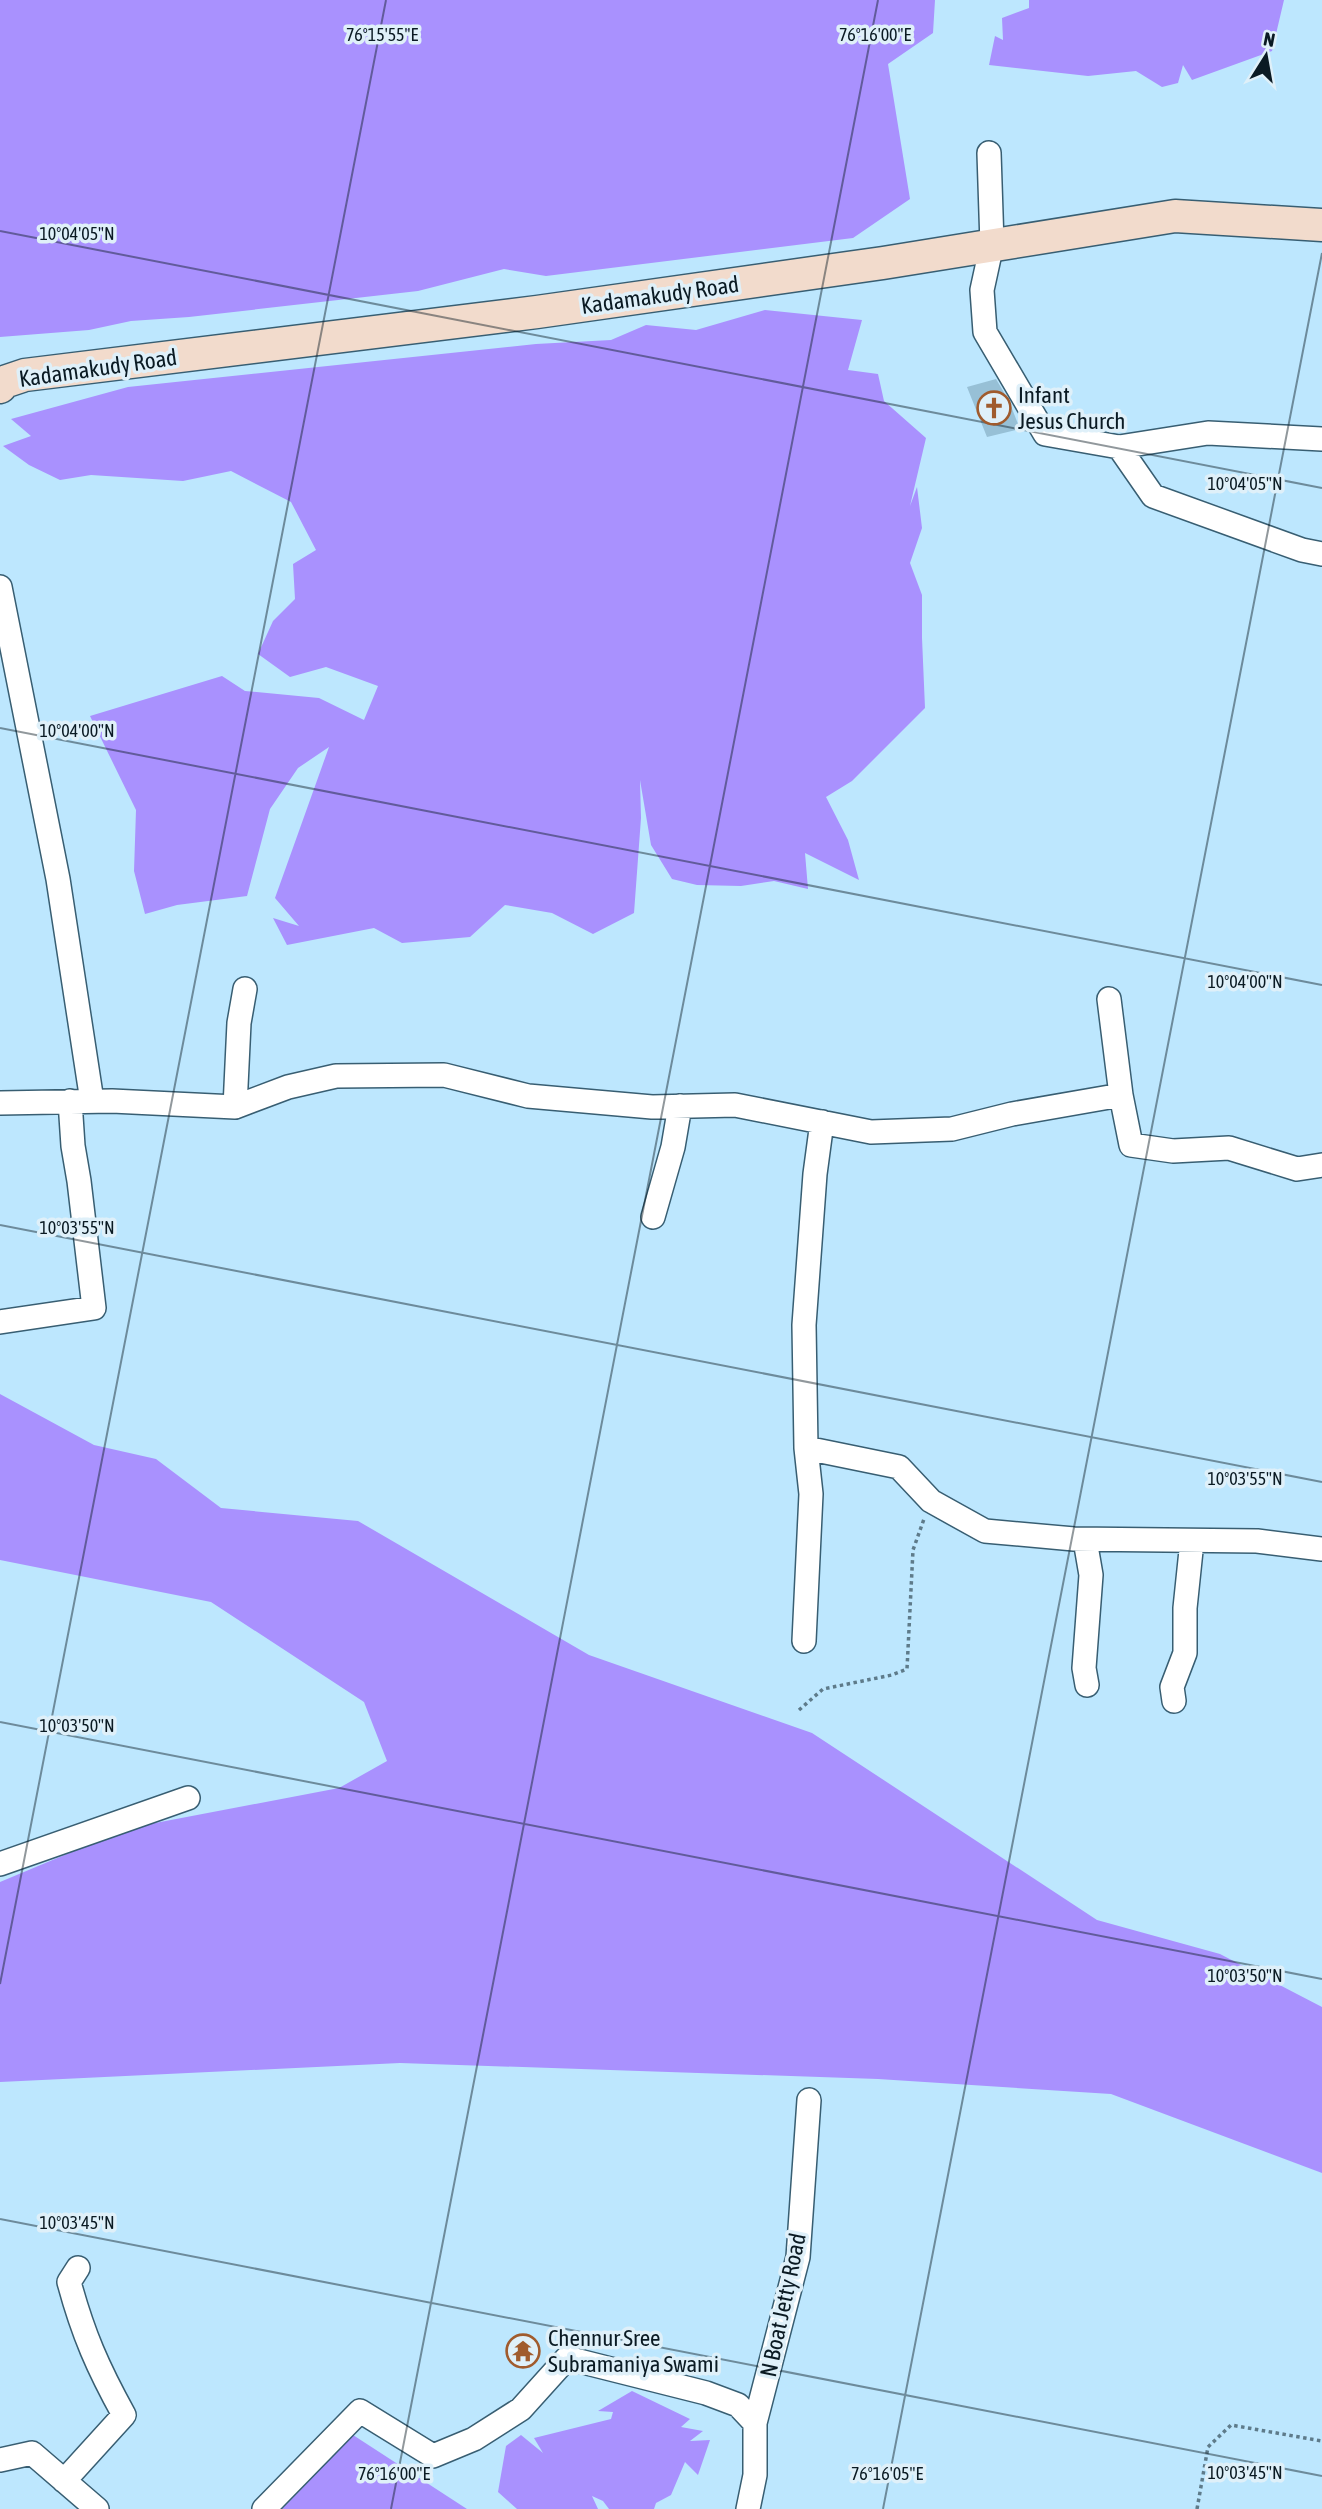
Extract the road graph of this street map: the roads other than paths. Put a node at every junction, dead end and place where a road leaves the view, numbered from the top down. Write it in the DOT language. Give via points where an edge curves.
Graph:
graph roads {
  1 [pos="989,153"];
  2 [pos="1322,225"];
  3 [pos="992,244"];
  4 [pos="0,387"];
  5 [pos="1322,439"];
  6 [pos="1119,447"];
  7 [pos="1322,554"];
  8 [pos="0,587"];
  9 [pos="245,989"];
  10 [pos="1109,999"];
  11 [pos="1121,1095"];
  12 [pos="81,1101"];
  13 [pos="0,1103"];
  14 [pos="680,1106"];
  15 [pos="236,1107"];
  16 [pos="822,1122"];
  17 [pos="1322,1165"];
  18 [pos="653,1217"];
  19 [pos="0,1322"];
  20 [pos="806,1448"];
  21 [pos="1085,1540"];
  22 [pos="1192,1541"];
  23 [pos="1322,1549"];
  24 [pos="804,1641"];
  25 [pos="1087,1685"];
  26 [pos="1174,1701"];
  27 [pos="188,1798"];
  28 [pos="0,1864"];
  29 [pos="809,2099"];
  30 [pos="78,2268"];
  31 [pos="755,2423"];
  32 [pos="0,2460"];
  33 [pos="64,2481"];
  34 [pos="97,2509"];
  35 [pos="264,2509"];
  36 [pos="748,2509"];
  1 -- 3 [label="street"];
  2 -- 3 [label="street, Kadamakudy Road" via="1175,216"];
  3 -- 4 [label="street, Kadamakudy Road" via="537,312 25,375"];
  3 -- 6 [label="street" via="982,290 985,332 1045,434"];
  5 -- 6 [label="street" via="1208,433"];
  6 -- 7 [label="street" via="1153,496"];
  8 -- 12 [label="street" via="58,879"];
  9 -- 15 [label="street"];
  10 -- 11 [label="street"];
  11 -- 16 [label="street" via="952,1129 871,1132"];
  11 -- 17 [label="street" via="1131,1144 1174,1151 1228,1148 1297,1169"];
  12 -- 13 [label="street"];
  12 -- 15 [label="street"];
  12 -- 19 [label="street" via="73,1146 94,1308"];
  14 -- 15 [label="street" via="528,1096 444,1075 400,1074 336,1076 288,1087"];
  14 -- 16 [label="street" via="735,1105"];
  14 -- 18 [label="street"];
  16 -- 20 [label="street" via="804,1325"];
  20 -- 21 [label="street" via="899,1467 930,1501 985,1531"];
  20 -- 24 [label="street" via="811,1494"];
  21 -- 22 [label="street"];
  21 -- 25 [label="street" via="1091,1575 1084,1668"];
  22 -- 23 [label="street" via="1257,1541"];
  22 -- 26 [label="street" via="1185,1653 1172,1687"];
  27 -- 28 [label="street"];
  29 -- 31 [label="street, N Boat Jetty Road" via="798,2257"];
  30 -- 33 [label="street" via="69,2282 79,2321 124,2415"];
  31 -- 35 [label="street" via="738,2405 706,2393 567,2358 521,2409 474,2439 433,2456 360,2411"];
  31 -- 36 [label="street, N Boat Jetty Road" via="755,2474"];
  32 -- 33 [label="street" via="32,2453"];
  33 -- 34 [label="street"];
}
